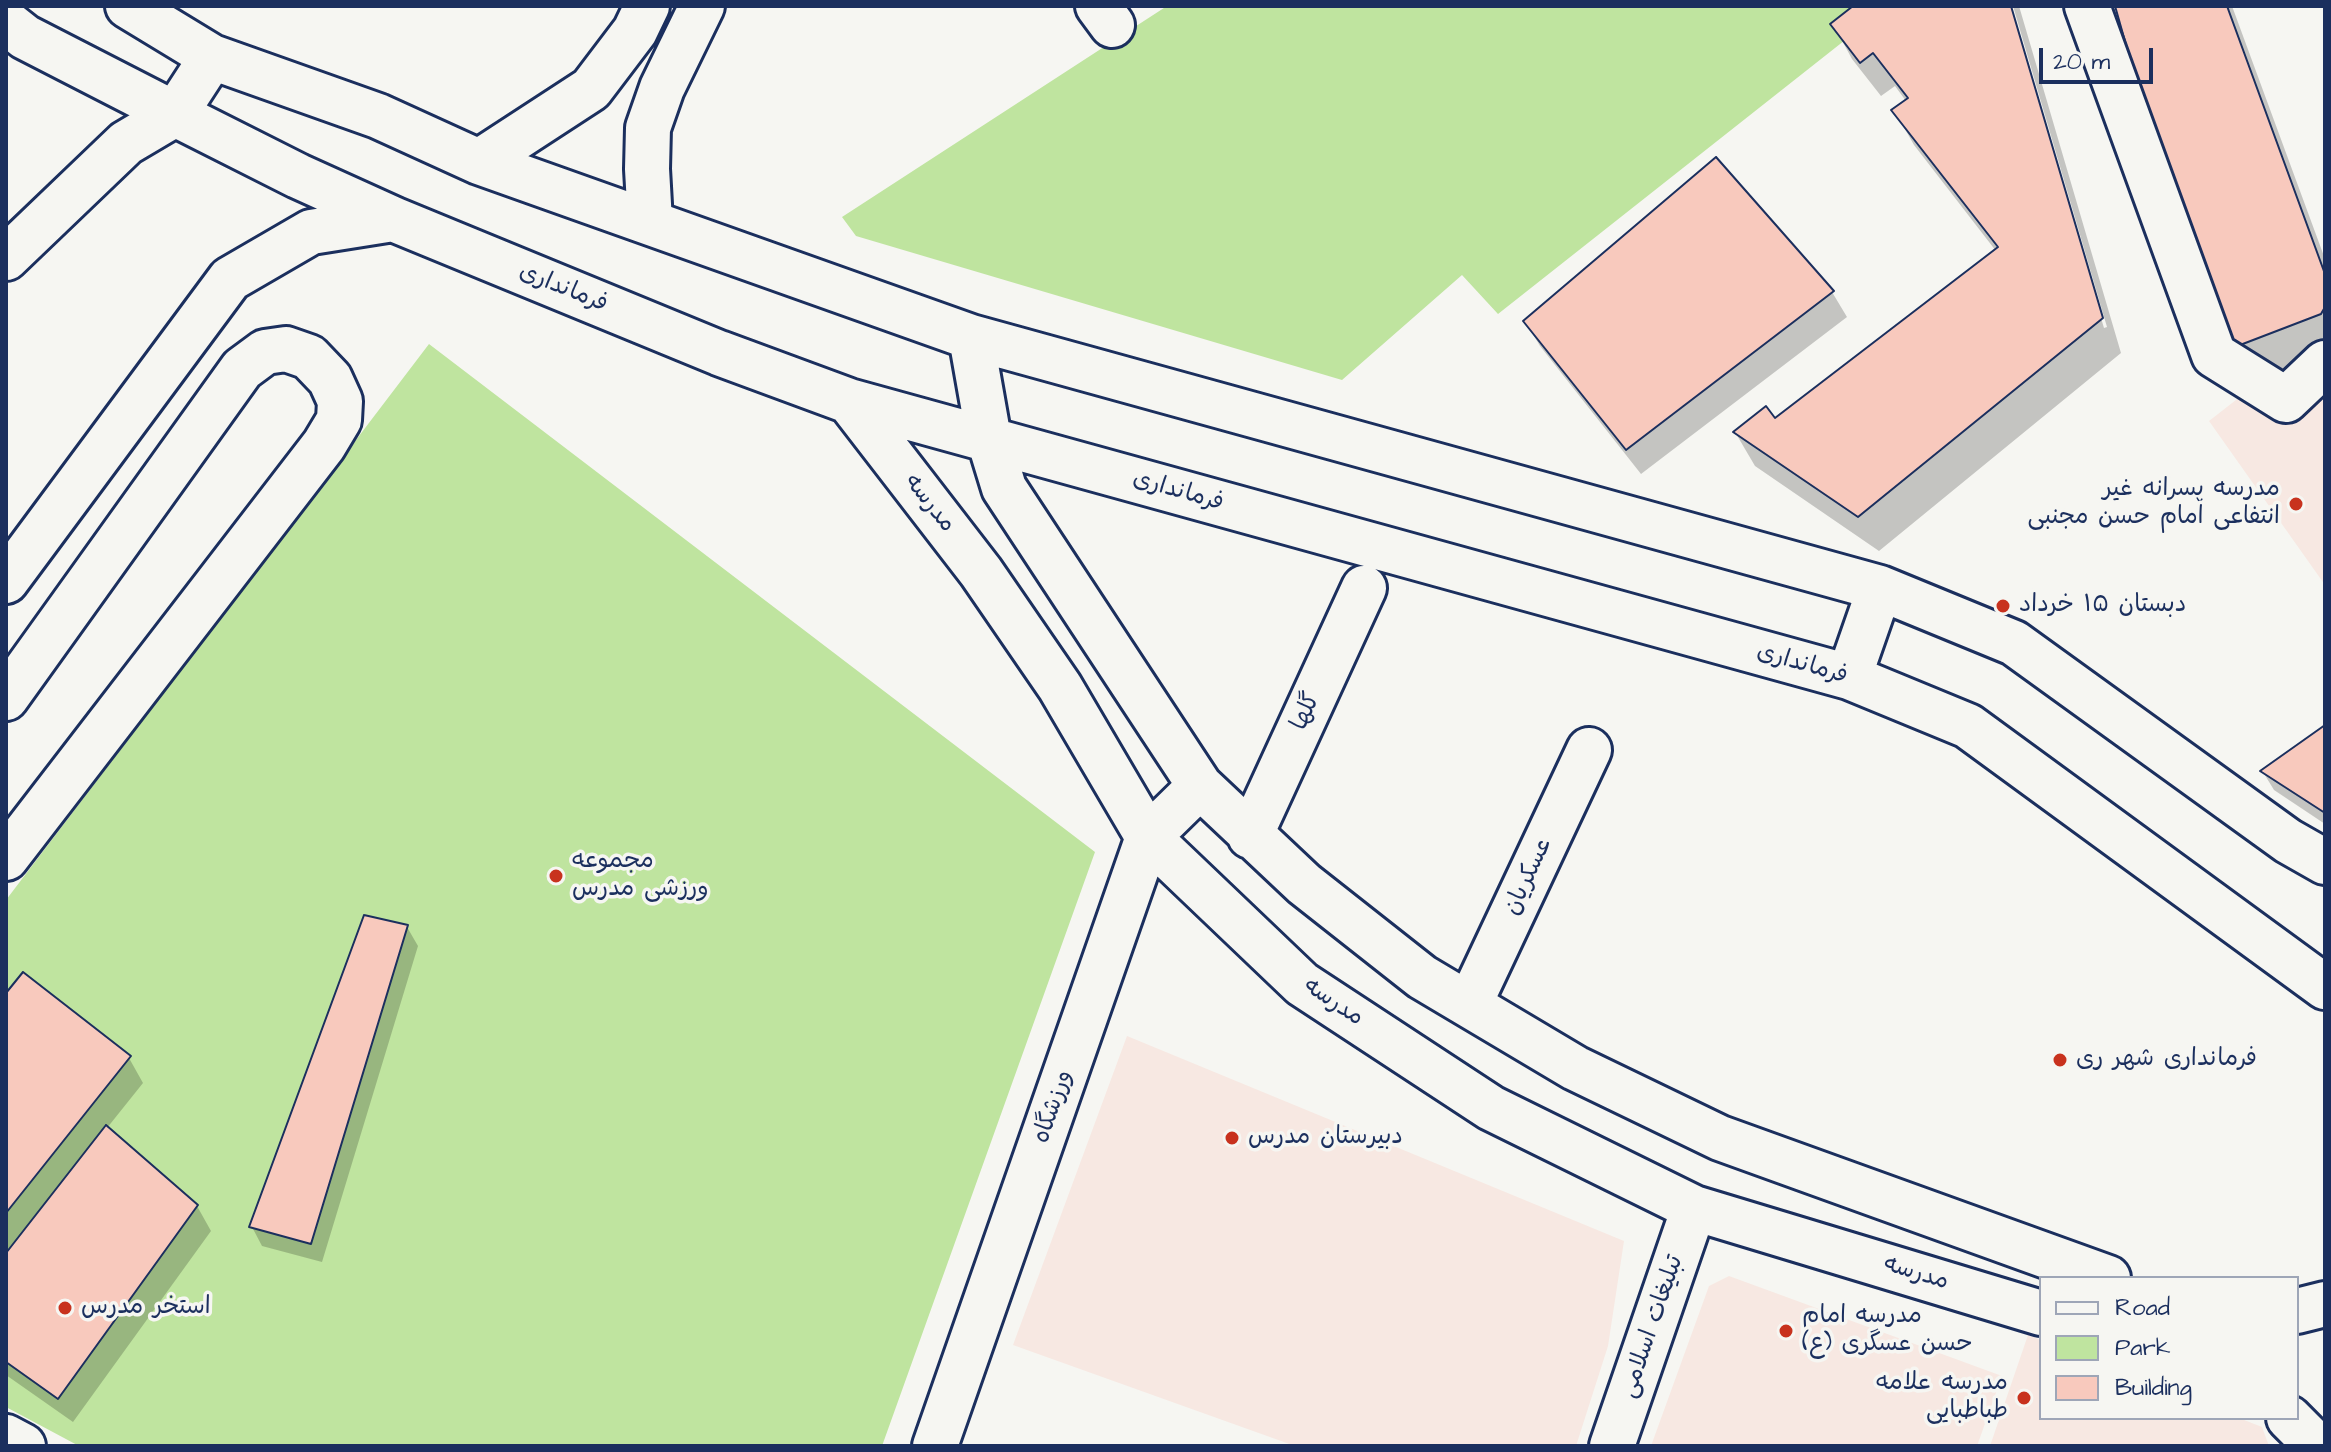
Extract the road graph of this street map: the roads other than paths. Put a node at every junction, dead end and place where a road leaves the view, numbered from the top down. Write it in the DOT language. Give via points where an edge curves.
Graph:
graph roads {
  1 [pos="128,6"];
  2 [pos="647,6"];
  3 [pos="702,6"];
  4 [pos="2087,6"];
  5 [pos="6,22"];
  6 [pos="212,57"];
  7 [pos="175,114"];
  8 [pos="479,162"];
  9 [pos="393,219"];
  10 [pos="650,222"];
  11 [pos="6,258"];
  12 [pos="971,337"];
  13 [pos="2325,363"];
  14 [pos="849,401"];
  15 [pos="989,439"];
  16 [pos="6,581"];
  17 [pos="1364,588"];
  18 [pos="1880,588"];
  19 [pos="1849,677"];
  20 [pos="6,698"];
  21 [pos="1589,750"];
  22 [pos="1200,786"];
  23 [pos="1250,836"];
  24 [pos="1148,837"];
  25 [pos="6,858"];
  26 [pos="2325,862"];
  27 [pos="2325,987"];
  28 [pos="1469,1005"];
  29 [pos="1694,1208"];
  30 [pos="2102,1276"];
  31 [pos="2325,1304"];
  32 [pos="2299,1310"];
  33 [pos="2039,1312"];
  34 [pos="2291,1420"];
  35 [pos="6,1437"];
  36 [pos="23,1446"];
  37 [pos="935,1446"];
  38 [pos="1612,1446"];
  39 [pos="2317,1446"];
  1 -- 6 [label="street"];
  2 -- 8 [label="street" via="635,31 591,89"];
  3 -- 10 [label="street" via="648,128"];
  4 -- 13 [label="street" via="2214,355 2286,400"];
  5 -- 7 [label="street, فرمانداری" via="25,37"];
  6 -- 7 [label="street"];
  6 -- 8 [label="street" via="378,116"];
  7 -- 9 [label="street, فرمانداری"];
  7 -- 11 [label="street" via="126,143"];
  8 -- 10 [label="street"];
  9 -- 14 [label="street, فرمانداری"];
  9 -- 16 [label="street" via="311,232 230,279"];
  10 -- 12 [label="street"];
  12 -- 15 [label="street"];
  12 -- 18 [label="street"];
  14 -- 15 [label="street, فرمانداری"];
  14 -- 24 [label="street, مدرسه" via="981,572 1060,687"];
  15 -- 19 [label="street, فرمانداری"];
  15 -- 22 [label="street" via="1004,488"];
  17 -- 23 [label="street, گلها"];
  18 -- 19 [label="street"];
  18 -- 26 [label="street" via="2014,643 2288,841"];
  19 -- 27 [label="street, فرمانداری" via="1968,726"];
  20 -- 25 [label="street" via="242,369 265,352 286,349 309,357 330,379 340,401 339,420 324,445"];
  21 -- 28 [label="street, عسکریان"];
  22 -- 23 [label="street"];
  22 -- 24 [label="street, ورزشگاه"];
  23 -- 28 [label="street" via="1422,977"];
  24 -- 29 [label="street, مدرسه" via="1302,984 1491,1108"];
  24 -- 37 [label="street, ورزشگاه"];
  28 -- 30 [label="street" via="1575,1068 1720,1138"];
  29 -- 33 [label="street, مدرسه"];
  29 -- 38 [label="street, تبلیغات اسلامی"];
  31 -- 32 [label="street"];
  34 -- 39 [label="street"];
  35 -- 36 [label="street"];
}
